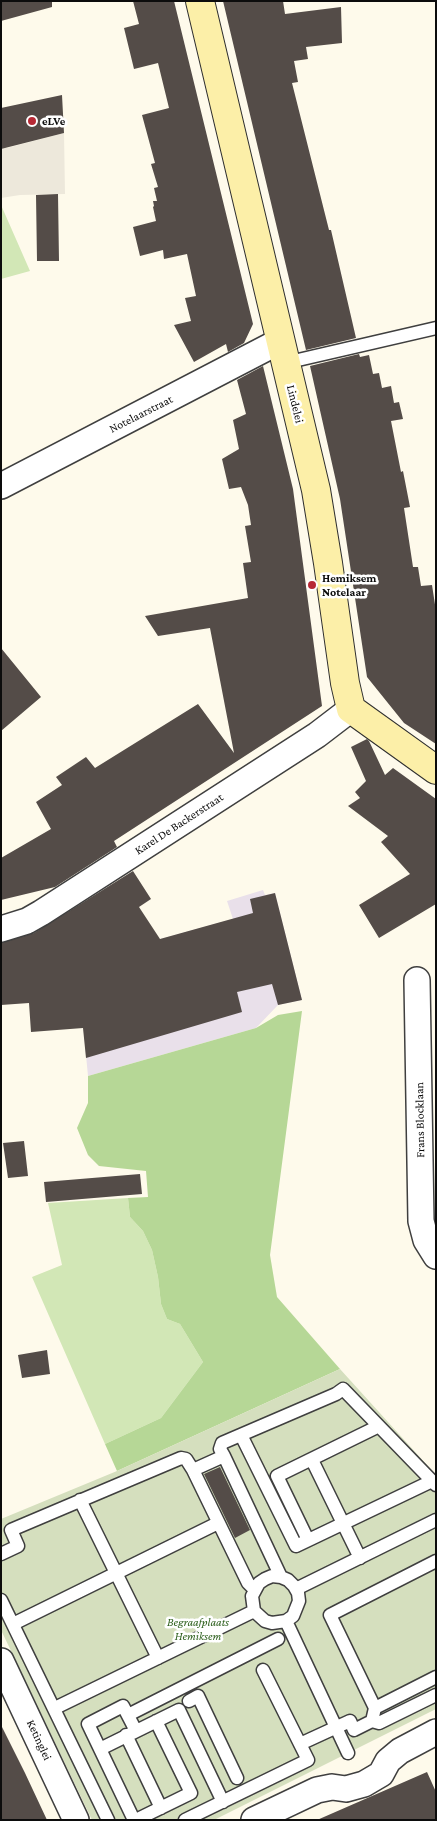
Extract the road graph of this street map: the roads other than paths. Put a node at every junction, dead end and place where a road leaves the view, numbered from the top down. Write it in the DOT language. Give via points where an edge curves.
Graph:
graph roads {
  1 [pos="200,1"];
  2 [pos="436,328"];
  3 [pos="282,352"];
  4 [pos="1,486"];
  5 [pos="352,709"];
  6 [pos="436,770"];
  7 [pos="1,929"];
  8 [pos="417,980"];
  9 [pos="436,1256"];
  10 [pos="379,1426"];
  11 [pos="241,1435"];
  12 [pos="224,1456"];
  13 [pos="312,1460"];
  14 [pos="193,1470"];
  15 [pos="434,1483"];
  16 [pos="80,1500"];
  17 [pos="436,1520"];
  18 [pos="218,1523"];
  19 [pos="343,1524"];
  20 [pos="308,1540"];
  21 [pos="1,1554"];
  22 [pos="360,1558"];
  23 [pos="436,1562"];
  24 [pos="116,1573"];
  25 [pos="281,1577"];
  26 [pos="254,1589"];
  27 [pos="296,1589"];
  28 [pos="1,1600"];
  29 [pos="254,1611"];
  30 [pos="286,1621"];
  31 [pos="13,1624"];
  32 [pos="278,1639"];
  33 [pos="158,1658"];
  34 [pos="1,1661"];
  35 [pos="263,1670"];
  36 [pos="436,1677"];
  37 [pos="182,1687"];
  38 [pos="436,1695"];
  39 [pos="189,1701"];
  40 [pos="55,1708"];
  41 [pos="179,1710"];
  42 [pos="128,1715"];
  43 [pos="374,1715"];
  44 [pos="156,1721"];
  45 [pos="336,1728"];
  46 [pos="436,1732"];
  47 [pos="131,1733"];
  48 [pos="300,1744"];
  49 [pos="100,1749"];
  50 [pos="348,1752"];
  51 [pos="237,1778"];
  52 [pos="222,1802"];
  53 [pos="161,1808"];
  54 [pos="76,1820"];
  55 [pos="108,1820"];
  56 [pos="135,1820"];
  57 [pos="185,1820"];
  58 [pos="254,1820"];
  1 -- 3 [label="street, Lindelei"];
  2 -- 3 [label="lane"];
  3 -- 4 [label="street, Notelaarstraat"];
  3 -- 5 [label="street, Lindelei" via="316,490 345,683"];
  5 -- 6 [label="street"];
  5 -- 7 [label="street, Karel De Backerstraat" via="317,735 40,913"];
  8 -- 9 [label="street, Frans Blocklaan" via="422,1221 426,1240"];
  10 -- 11 [label="lane" via="343,1389"];
  10 -- 13 [label="lane"];
  10 -- 15 [label="lane"];
  11 -- 12 [label="lane" via="222,1443"];
  11 -- 20 [label="lane" via="296,1546"];
  12 -- 14 [label="lane"];
  12 -- 25 [label="lane"];
  13 -- 19 [label="lane"];
  13 -- 20 [label="lane" via="277,1476"];
  14 -- 16 [label="lane" via="186,1459 181,1458"];
  14 -- 18 [label="lane"];
  15 -- 19 [label="lane"];
  16 -- 21 [label="lane" via="11,1530 18,1546"];
  16 -- 24 [label="lane"];
  17 -- 22 [label="lane"];
  18 -- 24 [label="lane"];
  18 -- 26 [label="lane"];
  19 -- 20 [label="lane"];
  19 -- 22 [label="lane"];
  22 -- 27 [label="lane"];
  23 -- 43 [label="lane" via="330,1615"];
  24 -- 31 [label="lane"];
  24 -- 33 [label="lane"];
  25 -- 26 [label="lane" via="265,1579"];
  25 -- 27 [label="lane"];
  26 -- 29 [label="lane"];
  27 -- 30 [label="lane" via="297,1609"];
  28 -- 31 [label="lane"];
  29 -- 30 [label="lane" via="272,1624"];
  29 -- 33 [label="lane"];
  30 -- 45 [label="lane"];
  31 -- 40 [label="lane"];
  32 -- 37 [label="lane"];
  33 -- 40 [label="lane"];
  34 -- 54 [label="street, Ketinglei"];
  35 -- 48 [label="lane"];
  36 -- 43 [label="lane"];
  37 -- 39 [label="lane"];
  37 -- 42 [label="lane"];
  38 -- 43 [label="lane" via="379,1724"];
  39 -- 41 [label="lane"];
  39 -- 51 [label="lane" via="198,1696"];
  40 -- 55 [label="lane"];
  41 -- 44 [label="lane"];
  41 -- 52 [label="lane"];
  42 -- 47 [label="lane"];
  42 -- 49 [label="lane" via="124,1706 88,1724"];
  43 -- 45 [label="lane" via="354,1730 350,1721"];
  44 -- 47 [label="lane"];
  44 -- 53 [label="lane" via="191,1793"];
  45 -- 48 [label="lane"];
  45 -- 50 [label="lane"];
  46 -- 58 [label="street" via="400,1751 388,1761 381,1774 364,1784 346,1789 316,1790"];
  47 -- 49 [label="lane"];
  47 -- 53 [label="lane"];
  48 -- 52 [label="lane" via="308,1760"];
  49 -- 56 [label="lane"];
  52 -- 57 [label="lane"];
  53 -- 56 [label="lane"];
}
